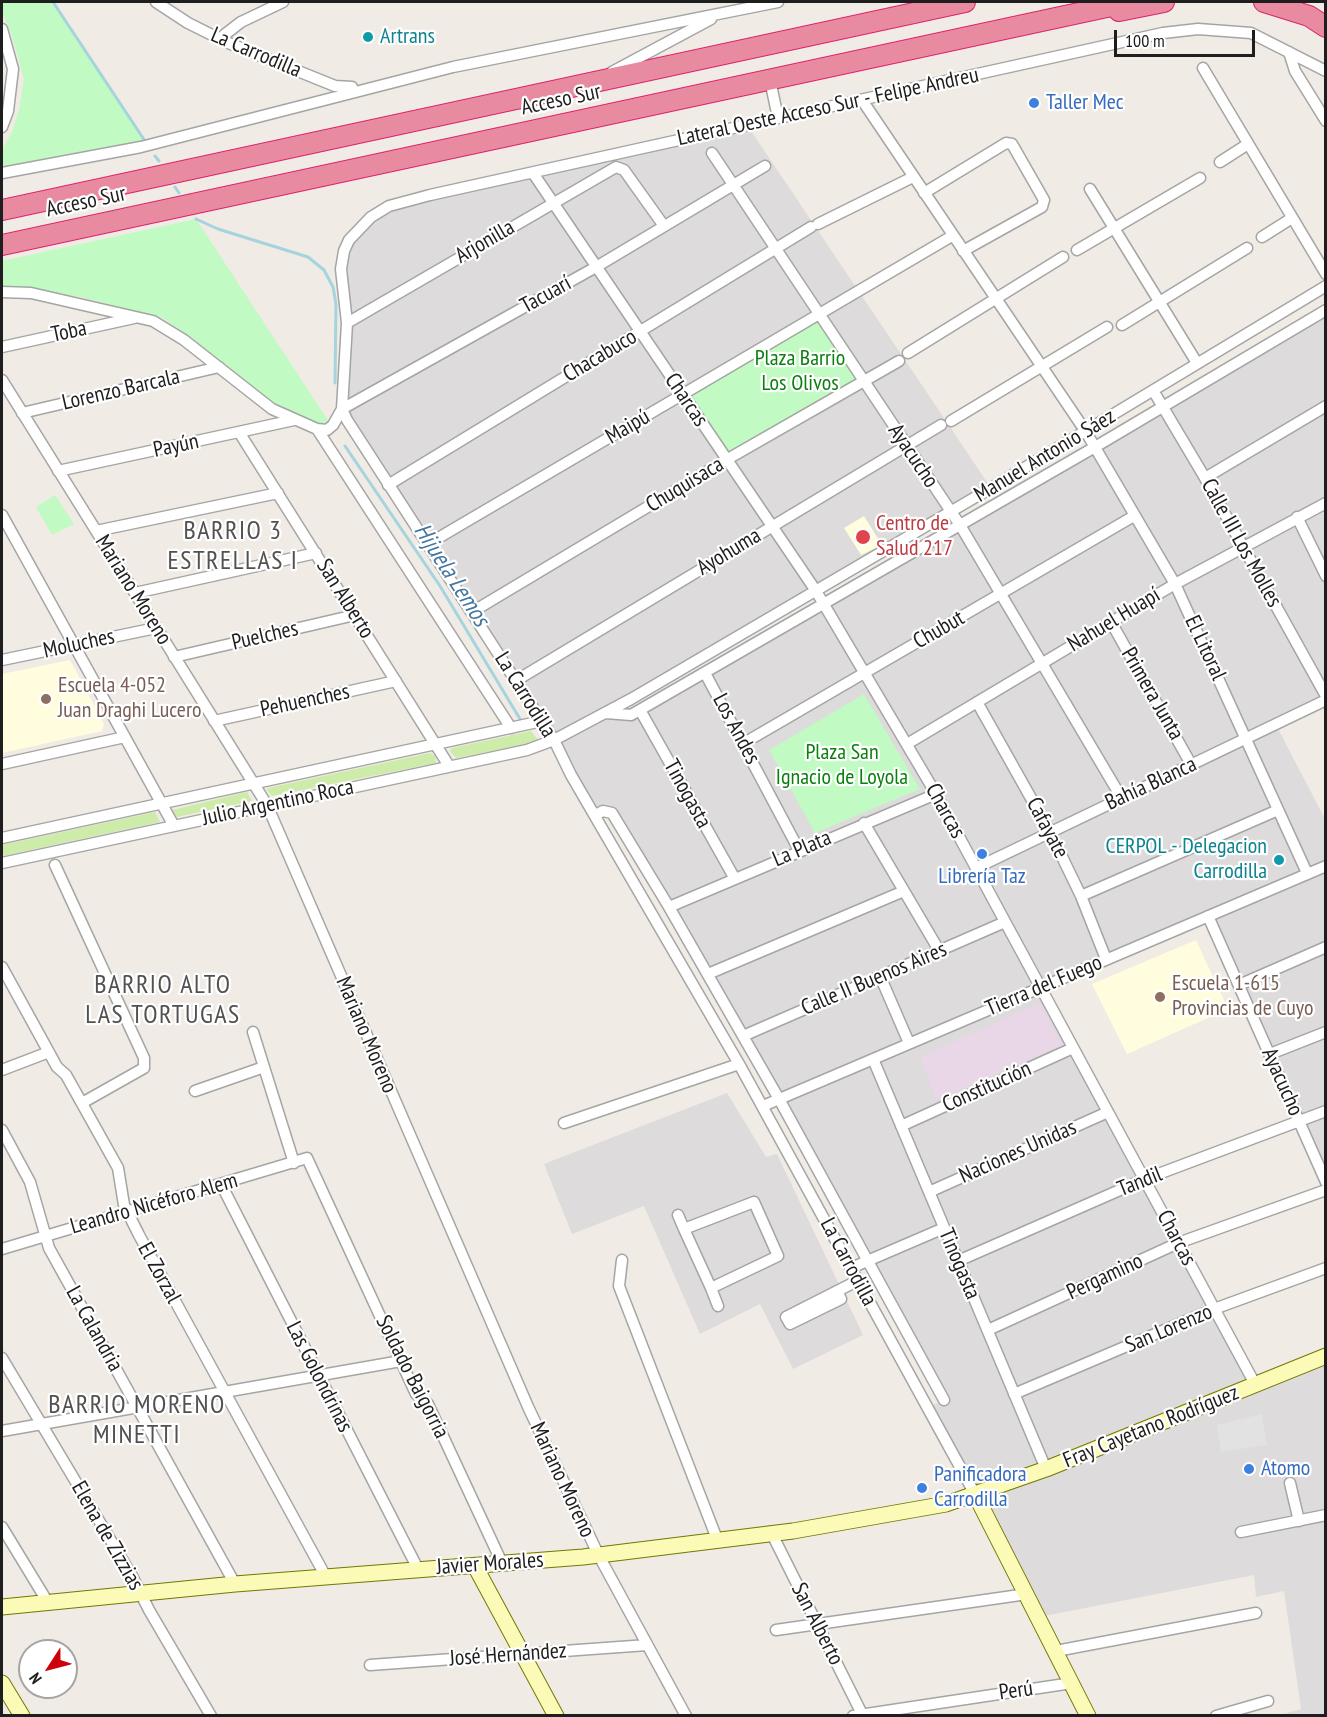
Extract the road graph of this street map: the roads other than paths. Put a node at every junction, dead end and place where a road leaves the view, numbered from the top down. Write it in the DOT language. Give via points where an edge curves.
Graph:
graph roads {
  1 [pos="156,2"];
  2 [pos="283,2"];
  3 [pos="778,2"];
  4 [pos="965,2"];
  5 [pos="1130,2"];
  6 [pos="1164,2"];
  7 [pos="1264,2"];
  8 [pos="722,13"];
  9 [pos="1326,27"];
  10 [pos="2,29"];
  11 [pos="219,39"];
  12 [pos="937,44"];
  13 [pos="5,52"];
  14 [pos="1289,52"];
  15 [pos="1203,68"];
  16 [pos="1326,71"];
  17 [pos="770,80"];
  18 [pos="595,81"];
  19 [pos="361,88"];
  20 [pos="862,100"];
  21 [pos="778,118"];
  22 [pos="1326,121"];
  23 [pos="2,127"];
  24 [pos="1248,144"];
  25 [pos="712,153"];
  26 [pos="1220,162"];
  27 [pos="765,166"];
  28 [pos="2,173"];
  29 [pos="532,173"];
  30 [pos="913,177"];
  31 [pos="1200,178"];
  32 [pos="733,185"];
  33 [pos="1090,189"];
  34 [pos="924,193"];
  35 [pos="552,202"];
  36 [pos="2,210"];
  37 [pos="1292,218"];
  38 [pos="664,226"];
  39 [pos="1115,228"];
  40 [pos="952,236"];
  41 [pos="1262,237"];
  42 [pos="2,245"];
  43 [pos="775,248"];
  44 [pos="1247,248"];
  45 [pos="1077,250"];
  46 [pos="963,251"];
  47 [pos="1063,257"];
  48 [pos="596,267"];
  49 [pos="1326,274"];
  50 [pos="1326,286"];
  51 [pos="2,292"];
  52 [pos="995,299"];
  53 [pos="1161,302"];
  54 [pos="1326,310"];
  55 [pos="818,315"];
  56 [pos="137,317"];
  57 [pos="347,323"];
  58 [pos="1122,326"];
  59 [pos="1107,327"];
  60 [pos="640,331"];
  61 [pos="2,346"];
  62 [pos="908,353"];
  63 [pos="899,361"];
  64 [pos="1197,363"];
  65 [pos="219,367"];
  66 [pos="1041,367"];
  67 [pos="2,380"];
  68 [pos="863,382"];
  69 [pos="1154,392"];
  70 [pos="683,395"];
  71 [pos="1162,406"];
  72 [pos="1326,406"];
  73 [pos="342,409"];
  74 [pos="22,413"];
  75 [pos="294,420"];
  76 [pos="317,429"];
  77 [pos="239,432"];
  78 [pos="1086,432"];
  79 [pos="906,445"];
  80 [pos="1095,447"];
  81 [pos="726,460"];
  82 [pos="58,471"];
  83 [pos="1205,478"];
  84 [pos="388,485"];
  85 [pos="278,493"];
  86 [pos="1326,503"];
  87 [pos="951,512"];
  88 [pos="2,515"];
  89 [pos="1134,516"];
  90 [pos="1297,517"];
  91 [pos="960,525"];
  92 [pos="771,526"];
  93 [pos="96,531"];
  94 [pos="428,544"];
  95 [pos="1242,546"];
  96 [pos="316,553"];
  97 [pos="1326,576"];
  98 [pos="1175,584"];
  99 [pos="816,591"];
  100 [pos="135,594"];
  101 [pos="1000,594"];
  102 [pos="823,603"];
  103 [pos="472,612"];
  104 [pos="355,615"];
  105 [pos="1111,622"];
  106 [pos="156,628"];
  107 [pos="75,644"];
  108 [pos="3,657"];
  109 [pos="174,657"];
  110 [pos="1040,664"];
  111 [pos="705,673"];
  112 [pos="865,674"];
  113 [pos="517,680"];
  114 [pos="396,681"];
  115 [pos="1326,698"];
  116 [pos="977,702"];
  117 [pos="640,710"];
  118 [pos="606,713"];
  119 [pos="214,721"];
  120 [pos="542,721"];
  121 [pos="511,728"];
  122 [pos="125,737"];
  123 [pos="1248,739"];
  124 [pos="554,740"];
  125 [pos="436,744"];
  126 [pos="744,744"];
  127 [pos="907,744"];
  128 [pos="2,764"];
  129 [pos="450,766"];
  130 [pos="1192,766"];
  131 [pos="253,783"];
  132 [pos="936,794"];
  133 [pos="1121,797"];
  134 [pos="162,804"];
  135 [pos="267,805"];
  136 [pos="1278,810"];
  137 [pos="595,815"];
  138 [pos="864,823"];
  139 [pos="174,826"];
  140 [pos="1050,832"];
  141 [pos="2,838"];
  142 [pos="799,850"];
  143 [pos="2,863"];
  144 [pos="55,865"];
  145 [pos="1326,866"];
  146 [pos="976,868"];
  147 [pos="1307,873"];
  148 [pos="735,879"];
  149 [pos="904,891"];
  150 [pos="1081,896"];
  151 [pos="669,907"];
  152 [pos="1208,916"];
  153 [pos="1005,922"];
  154 [pos="1326,947"];
  155 [pos="940,952"];
  156 [pos="1106,959"];
  157 [pos="2,967"];
  158 [pos="708,974"];
  159 [pos="880,976"];
  160 [pos="1239,985"];
  161 [pos="1041,988"];
  162 [pos="253,1032"];
  163 [pos="1326,1032"];
  164 [pos="743,1036"];
  165 [pos="909,1043"];
  166 [pos="1073,1048"];
  167 [pos="49,1052"];
  168 [pos="1270,1054"];
  169 [pos="873,1059"];
  170 [pos="740,1064"];
  171 [pos="264,1067"];
  172 [pos="2,1070"];
  173 [pos="195,1091"];
  174 [pos="779,1098"];
  175 [pos="82,1103"];
  176 [pos="763,1106"];
  177 [pos="1326,1111"];
  178 [pos="1108,1112"];
  179 [pos="1299,1121"];
  180 [pos="564,1123"];
  181 [pos="901,1126"];
  182 [pos="2,1130"];
  183 [pos="307,1158"];
  184 [pos="294,1163"];
  185 [pos="1145,1179"];
  186 [pos="1326,1182"];
  187 [pos="222,1184"];
  188 [pos="1326,1190"];
  189 [pos="929,1192"];
  190 [pos="127,1212"];
  191 [pos="678,1215"];
  192 [pos="944,1228"];
  193 [pos="684,1229"];
  194 [pos="44,1236"];
  195 [pos="1178,1243"];
  196 [pos="2,1249"];
  197 [pos="622,1260"];
  198 [pos="867,1260"];
  199 [pos="958,1261"];
  200 [pos="850,1268"];
  201 [pos="1326,1268"];
  202 [pos="857,1281"];
  203 [pos="711,1288"];
  204 [pos="837,1292"];
  205 [pos="718,1306"];
  206 [pos="1214,1310"];
  207 [pos="988,1330"];
  208 [pos="1326,1356"];
  209 [pos="2,1358"];
  210 [pos="401,1361"];
  211 [pos="318,1375"];
  212 [pos="1255,1384"];
  213 [pos="224,1391"];
  214 [pos="1014,1394"];
  215 [pos="944,1400"];
  216 [pos="137,1408"];
  217 [pos="41,1425"];
  218 [pos="2,1431"];
  219 [pos="1046,1469"];
  220 [pos="1290,1483"];
  221 [pos="976,1496"];
  222 [pos="1326,1515"];
  223 [pos="1299,1521"];
  224 [pos="2,1527"];
  225 [pos="771,1532"];
  226 [pos="1241,1532"];
  227 [pos="717,1539"];
  228 [pos="598,1556"];
  229 [pos="502,1563"];
  230 [pos="474,1566"];
  231 [pos="418,1569"];
  232 [pos="326,1577"];
  233 [pos="235,1584"];
  234 [pos="140,1593"];
  235 [pos="1027,1594"];
  236 [pos="47,1601"];
  237 [pos="2,1607"];
  238 [pos="1256,1613"];
  239 [pos="817,1624"];
  240 [pos="776,1630"];
  241 [pos="647,1645"];
  242 [pos="1056,1651"];
  243 [pos="523,1654"];
  244 [pos="370,1665"];
  245 [pos="2,1683"];
  246 [pos="1072,1683"];
  247 [pos="1268,1701"];
  248 [pos="19,1712"];
  249 [pos="860,1715"];
  250 [pos="211,1716"];
  251 [pos="556,1716"];
  252 [pos="686,1716"];
  253 [pos="1088,1716"];
  254 [pos="1216,1716"];
  1 -- 11 [label="street, La Carrodilla"];
  2 -- 11 [label="street" via="241,22"];
  3 -- 8 [label="street"];
  4 -- 18 [label="highway, Acceso Sur"];
  5 -- 12 [label="highway, Acceso Sur"];
  6 -- 12 [label="highway" via="1032,30"];
  7 -- 9 [label="highway" via="1310,16"];
  8 -- 18 [label="street"];
  8 -- 19 [label="street"];
  10 -- 13 [label="street"];
  11 -- 19 [label="street, La Carrodilla" via="335,86"];
  12 -- 17 [label="highway, Acceso Sur"];
  13 -- 23 [label="street" via="14,69"];
  14 -- 16 [label="street, Lateral Oeste Acceso Sur - Felipe Andreu"];
  14 -- 20 [label="street, Lateral Oeste Acceso Sur - Felipe Andreu" via="1251,33 1198,29 1163,33"];
  14 -- 22 [label="street" via="1295,71"];
  15 -- 24 [label="street"];
  17 -- 21 [label="street"];
  17 -- 42 [label="highway, Acceso Sur"];
  18 -- 36 [label="highway, Acceso Sur"];
  19 -- 28 [label="street" via="148,145"];
  20 -- 21 [label="street, Lateral Oeste Acceso Sur - Felipe Andreu"];
  20 -- 30 [label="street, El Litoral"];
  21 -- 29 [label="street, Lateral Oeste Acceso Sur - Felipe Andreu"];
  24 -- 26 [label="street"];
  24 -- 37 [label="street"];
  25 -- 32 [label="street, Ayacucho"];
  27 -- 32 [label="street, Tacuarí"];
  29 -- 35 [label="street, Charcas"];
  29 -- 57 [label="street, Lateral Oeste Acceso Sur - Felipe Andreu" via="389,206 371,217 344,251 341,269"];
  30 -- 34 [label="street, El Litoral"];
  30 -- 43 [label="street, Chacabuco"];
  31 -- 39 [label="street"];
  32 -- 38 [label="street, Tacuarí"];
  32 -- 43 [label="street, Ayacucho"];
  33 -- 39 [label="street"];
  34 -- 40 [label="street, El Litoral"];
  34 -- 46 [label="street" via="1006,143 1012,144 1044,200 1042,207"];
  35 -- 38 [label="street, Arjonilla" via="616,167 624,170"];
  35 -- 48 [label="street, Charcas"];
  35 -- 57 [label="street, Arjonilla"];
  37 -- 41 [label="street"];
  37 -- 49 [label="street"];
  38 -- 48 [label="street, Tacuarí"];
  39 -- 45 [label="street"];
  39 -- 53 [label="street"];
  40 -- 46 [label="street, El Litoral"];
  40 -- 55 [label="street, Maipú"];
  43 -- 55 [label="street, Ayacucho"];
  43 -- 60 [label="street, Chacabuco"];
  44 -- 53 [label="street"];
  46 -- 52 [label="street, El Litoral"];
  47 -- 52 [label="street"];
  48 -- 60 [label="street, Charcas"];
  48 -- 73 [label="street, Tacuarí"];
  50 -- 64 [label="street, Manuel Antonio Sáez"];
  51 -- 56 [label="street" via="31,293"];
  52 -- 62 [label="street"];
  52 -- 66 [label="street, El Litoral"];
  53 -- 58 [label="street"];
  53 -- 64 [label="street"];
  54 -- 71 [label="street, Manuel Antonio Sáez"];
  55 -- 68 [label="street, Ayacucho"];
  55 -- 70 [label="street, Maipú"];
  56 -- 61 [label="street, Toba"];
  56 -- 65 [label="street" via="167,328"];
  57 -- 73 [label="street"];
  59 -- 66 [label="street, Ayohuma"];
  60 -- 70 [label="street, Charcas"];
  60 -- 84 [label="street, Chacabuco"];
  63 -- 68 [label="street, Chuquisaca"];
  64 -- 69 [label="street, Manuel Antonio Sáez"];
  65 -- 74 [label="street, Lorenzo Barcala"];
  65 -- 75 [label="street" via="272,409"];
  66 -- 78 [label="street, El Litoral"];
  66 -- 79 [label="street, Ayohuma"];
  67 -- 74 [label="street, Mariano Moreno"];
  68 -- 79 [label="street, Ayacucho"];
  68 -- 81 [label="street, Chuquisaca"];
  69 -- 71 [label="street, Calle III Los Molles"];
  69 -- 78 [label="street, Manuel Antonio Sáez"];
  70 -- 81 [label="street, Charcas"];
  70 -- 94 [label="street, Maipú"];
  71 -- 80 [label="street, Manuel Antonio Sáez"];
  71 -- 83 [label="street, Calle III Los Molles"];
  72 -- 83 [label="street"];
  73 -- 76 [label="street" via="332,427"];
  73 -- 84 [label="street, La Carrodilla"];
  74 -- 82 [label="street, Mariano Moreno"];
  75 -- 76 [label="street"];
  75 -- 77 [label="street, Payún"];
  76 -- 121 [label="street, La Carrodilla"];
  77 -- 82 [label="street, Payún"];
  77 -- 85 [label="street, San Alberto"];
  78 -- 80 [label="street, El Litoral"];
  78 -- 87 [label="street, Manuel Antonio Sáez"];
  79 -- 87 [label="street, Ayacucho"];
  79 -- 92 [label="street, Ayohuma"];
  80 -- 89 [label="street, El Litoral"];
  80 -- 91 [label="street, Manuel Antonio Sáez"];
  81 -- 92 [label="street, Charcas"];
  81 -- 103 [label="street, Chuquisaca"];
  82 -- 93 [label="street, Mariano Moreno"];
  83 -- 95 [label="street, Calle III Los Molles"];
  84 -- 94 [label="street, La Carrodilla"];
  85 -- 93 [label="street"];
  85 -- 96 [label="street, San Alberto"];
  86 -- 90 [label="street, Nahuel Huapí"];
  87 -- 91 [label="street, Ayacucho"];
  87 -- 99 [label="street, Manuel Antonio Sáez"];
  88 -- 107 [label="street"];
  89 -- 98 [label="street, El Litoral"];
  89 -- 101 [label="street, Chubut"];
  90 -- 95 [label="street, Nahuel Huapí"];
  90 -- 97 [label="street"];
  91 -- 101 [label="street, Ayacucho"];
  91 -- 102 [label="street, Manuel Antonio Sáez"];
  92 -- 99 [label="street, Charcas"];
  92 -- 113 [label="street, Ayohuma"];
  93 -- 100 [label="street, Mariano Moreno"];
  94 -- 103 [label="street, La Carrodilla"];
  95 -- 98 [label="street, Nahuel Huapí"];
  95 -- 115 [label="street, Calle III Los Molles"];
  96 -- 100 [label="street"];
  96 -- 104 [label="street, San Alberto"];
  98 -- 105 [label="street, Nahuel Huapí"];
  98 -- 123 [label="street, El Litoral"];
  99 -- 102 [label="street, Charcas"];
  99 -- 118 [label="street, Manuel Antonio Sáez"];
  100 -- 106 [label="street, Mariano Moreno"];
  101 -- 110 [label="street, Ayacucho"];
  101 -- 112 [label="street, Chubut"];
  102 -- 111 [label="street, Manuel Antonio Sáez"];
  102 -- 112 [label="street, Charcas"];
  103 -- 113 [label="street, La Carrodilla"];
  104 -- 109 [label="street, Puelches"];
  104 -- 114 [label="street, San Alberto"];
  105 -- 110 [label="street, Nahuel Huapí"];
  105 -- 130 [label="street, Primera Junta"];
  106 -- 107 [label="street, Moluches"];
  106 -- 109 [label="street, Mariano Moreno"];
  107 -- 108 [label="street, Moluches"];
  107 -- 122 [label="street"];
  109 -- 119 [label="street, Mariano Moreno"];
  110 -- 116 [label="street, Nahuel Huapí"];
  110 -- 133 [label="street, Ayacucho"];
  111 -- 117 [label="street, Manuel Antonio Sáez"];
  111 -- 126 [label="street, Los Andes"];
  112 -- 126 [label="street, Chubut"];
  112 -- 127 [label="street, Charcas"];
  113 -- 120 [label="street, La Carrodilla"];
  114 -- 119 [label="street, Pehuenches"];
  114 -- 125 [label="street, San Alberto"];
  115 -- 123 [label="street, Bahía Blanca"];
  116 -- 127 [label="street, Nahuel Huapí"];
  116 -- 140 [label="street, Cafayate"];
  117 -- 118 [label="street, Manuel Antonio Sáez" via="628,715"];
  117 -- 148 [label="street, Tinogasta"];
  118 -- 124 [label="street, Manuel Antonio Sáez"];
  119 -- 131 [label="street, Mariano Moreno"];
  120 -- 121 [label="street, Julio Argentino Roca"];
  120 -- 124 [label="street, La Carrodilla"];
  121 -- 125 [label="street, Julio Argentino Roca"];
  122 -- 128 [label="street"];
  122 -- 134 [label="street"];
  123 -- 130 [label="street, Bahía Blanca"];
  123 -- 136 [label="street, El Litoral"];
  124 -- 129 [label="street, Julio Argentino Roca"];
  124 -- 137 [label="street, La Carrodilla"];
  125 -- 129 [label="street, San Alberto"];
  125 -- 131 [label="street, Julio Argentino Roca"];
  126 -- 142 [label="street, Los Andes"];
  127 -- 132 [label="street, Charcas"];
  129 -- 135 [label="street, Julio Argentino Roca"];
  130 -- 133 [label="street, Bahía Blanca"];
  131 -- 134 [label="street, Julio Argentino Roca"];
  131 -- 135 [label="street, Mariano Moreno"];
  132 -- 138 [label="street, La Plata"];
  132 -- 146 [label="street, Charcas"];
  133 -- 140 [label="street, Bahía Blanca"];
  134 -- 139 [label="street"];
  134 -- 141 [label="street, Julio Argentino Roca"];
  135 -- 139 [label="street, Julio Argentino Roca"];
  135 -- 228 [label="street, Mariano Moreno" via="480,1301"];
  136 -- 147 [label="street, El Litoral"];
  136 -- 150 [label="street"];
  137 -- 151 [label="street, La Carrodilla" via="603,811 612,813"];
  137 -- 170 [label="street, La Carrodilla"];
  138 -- 142 [label="street, La Plata"];
  138 -- 149 [label="street"];
  139 -- 143 [label="street, Julio Argentino Roca"];
  140 -- 146 [label="street, Bahía Blanca"];
  140 -- 150 [label="street, Cafayate"];
  142 -- 148 [label="street, La Plata"];
  144 -- 175 [label="street" via="144,1058 144,1068"];
  145 -- 147 [label="street, Tierra del Fuego"];
  146 -- 153 [label="street, Charcas"];
  147 -- 152 [label="street, Tierra del Fuego"];
  148 -- 151 [label="street, La Plata"];
  149 -- 155 [label="street"];
  149 -- 158 [label="street"];
  150 -- 156 [label="street, Cafayate"];
  151 -- 158 [label="street, La Carrodilla"];
  152 -- 156 [label="street, Tierra del Fuego"];
  152 -- 160 [label="street, Ayacucho"];
  153 -- 155 [label="street, Calle II Buenos Aires"];
  153 -- 161 [label="street, Charcas"];
  154 -- 160 [label="street"];
  155 -- 159 [label="street, Calle II Buenos Aires"];
  156 -- 161 [label="street, Tierra del Fuego"];
  157 -- 167 [label="street, El Zorzal"];
  158 -- 164 [label="street, La Carrodilla"];
  159 -- 164 [label="street, Calle II Buenos Aires"];
  159 -- 165 [label="street"];
  160 -- 168 [label="street, Ayacucho"];
  161 -- 165 [label="street, Tierra del Fuego"];
  161 -- 166 [label="street, Charcas"];
  162 -- 171 [label="street"];
  163 -- 168 [label="street"];
  164 -- 174 [label="street, La Carrodilla"];
  165 -- 169 [label="street, Tierra del Fuego"];
  166 -- 178 [label="street, Charcas"];
  166 -- 181 [label="street, Constitución"];
  167 -- 172 [label="street"];
  167 -- 175 [label="street, El Zorzal"];
  168 -- 179 [label="street, Ayacucho"];
  169 -- 174 [label="street, Tierra del Fuego"];
  169 -- 181 [label="street, Tinogasta"];
  170 -- 176 [label="street, La Carrodilla"];
  170 -- 180 [label="street"];
  171 -- 173 [label="street"];
  171 -- 184 [label="street"];
  174 -- 176 [label="street, Tierra del Fuego"];
  174 -- 198 [label="street, La Carrodilla"];
  175 -- 190 [label="street, El Zorzal" via="118,1168"];
  176 -- 200 [label="street, La Carrodilla"];
  177 -- 179 [label="street, Tandil"];
  178 -- 185 [label="street, Charcas"];
  178 -- 189 [label="street, Naciones Unidas"];
  179 -- 185 [label="street, Tandil"];
  179 -- 186 [label="street, Ayacucho"];
  181 -- 189 [label="street, Tinogasta"];
  182 -- 194 [label="street, La Calandria" via="30,1182"];
  183 -- 184 [label="street, Leandro Nicéforo Alem"];
  183 -- 210 [label="street, Soldado Baigorria"];
  184 -- 187 [label="street, Leandro Nicéforo Alem"];
  185 -- 195 [label="street, Charcas"];
  185 -- 199 [label="street, Tandil"];
  187 -- 190 [label="street, Leandro Nicéforo Alem"];
  187 -- 211 [label="street, Las Golondrinas"];
  188 -- 195 [label="street, Pergamino"];
  189 -- 192 [label="street, Tinogasta"];
  190 -- 194 [label="street, Leandro Nicéforo Alem"];
  190 -- 213 [label="street, El Zorzal"];
  191 -- 193 [label="street"];
  192 -- 198 [label="street"];
  192 -- 199 [label="street, Tinogasta"];
  193 -- 203 [label="street"];
  193 -- 203 [label="street" via="754,1202 778,1256"];
  194 -- 196 [label="street, Leandro Nicéforo Alem"];
  194 -- 216 [label="street, La Calandria"];
  195 -- 206 [label="street, Charcas"];
  195 -- 207 [label="street, Pergamino"];
  197 -- 227 [label="street" via="619,1286"];
  198 -- 200 [label="street"];
  198 -- 215 [label="street, La Carrodilla"];
  199 -- 207 [label="street, Tinogasta"];
  200 -- 202 [label="street, La Carrodilla"];
  201 -- 206 [label="street, San Lorenzo"];
  202 -- 204 [label="street"];
  202 -- 221 [label="street, La Carrodilla"];
  203 -- 205 [label="street"];
  206 -- 212 [label="street, Charcas"];
  206 -- 214 [label="street, San Lorenzo"];
  207 -- 214 [label="street, Tinogasta"];
  208 -- 212 [label="street, Fray Cayetano Rodríguez"];
  209 -- 217 [label="street, Elena de Zizzias"];
  210 -- 211 [label="street"];
  210 -- 229 [label="street, Soldado Baigorria" via="416,1394 428,1404"];
  211 -- 213 [label="street"];
  211 -- 231 [label="street, Las Golondrinas"];
  212 -- 219 [label="street, Fray Cayetano Rodríguez"];
  213 -- 216 [label="street"];
  213 -- 232 [label="street, El Zorzal"];
  214 -- 219 [label="street, Tinogasta"];
  216 -- 217 [label="street"];
  216 -- 233 [label="street, La Calandria"];
  217 -- 218 [label="street"];
  217 -- 234 [label="street, Elena de Zizzias"];
  219 -- 221 [label="street, Fray Cayetano Rodríguez"];
  220 -- 223 [label="street"];
  221 -- 225 [label="street, Javier Morales" via="887,1515"];
  221 -- 235 [label="street, La Carrodilla"];
  222 -- 223 [label="street"];
  223 -- 226 [label="street"];
  224 -- 236 [label="street"];
  225 -- 227 [label="street, Javier Morales"];
  225 -- 239 [label="street, San Alberto"];
  227 -- 228 [label="street, Javier Morales"];
  228 -- 229 [label="street, Javier Morales"];
  228 -- 241 [label="street, Mariano Moreno"];
  229 -- 230 [label="street, Javier Morales"];
  230 -- 231 [label="street, Javier Morales"];
  230 -- 243 [label="street"];
  231 -- 232 [label="street, Javier Morales"];
  232 -- 233 [label="street, Javier Morales"];
  233 -- 234 [label="street, Javier Morales"];
  234 -- 236 [label="street, Javier Morales"];
  234 -- 250 [label="street, Elena de Zizzias"];
  235 -- 239 [label="street"];
  235 -- 242 [label="street, La Carrodilla"];
  236 -- 237 [label="street, Javier Morales"];
  238 -- 242 [label="street"];
  239 -- 240 [label="street"];
  239 -- 249 [label="street, San Alberto"];
  241 -- 243 [label="street, José Hernández"];
  241 -- 252 [label="street, Mariano Moreno"];
  242 -- 246 [label="street, La Carrodilla"];
  243 -- 244 [label="street, José Hernández"];
  243 -- 251 [label="street"];
  245 -- 248 [label="street"];
  246 -- 249 [label="street, Perú"];
  246 -- 253 [label="street, La Carrodilla"];
  247 -- 254 [label="street"];
}
